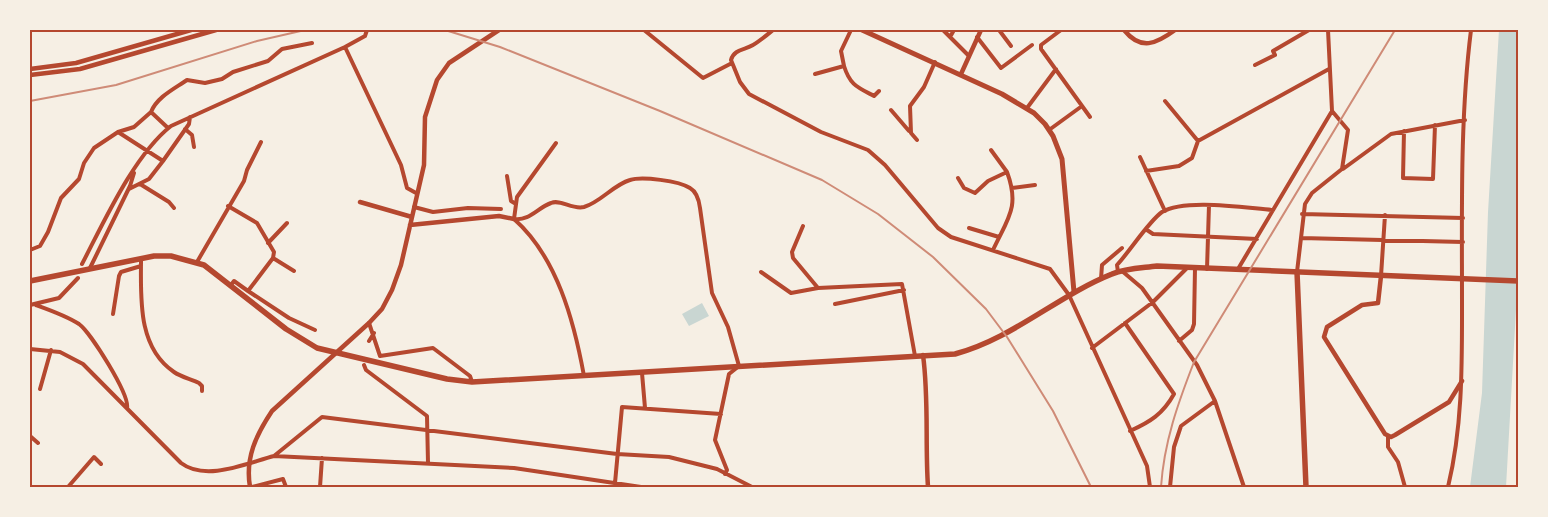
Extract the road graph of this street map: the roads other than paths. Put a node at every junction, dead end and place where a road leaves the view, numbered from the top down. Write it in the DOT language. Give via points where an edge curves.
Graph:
graph roads {
  1 [pos="191,30"];
  2 [pos="216,30"];
  3 [pos="367,30"];
  4 [pos="499,30"];
  5 [pos="644,30"];
  6 [pos="772,30"];
  7 [pos="851,30"];
  8 [pos="862,30"];
  9 [pos="943,30"];
  10 [pos="954,30"];
  11 [pos="981,30"];
  12 [pos="999,30"];
  13 [pos="1061,30"];
  14 [pos="1124,30"];
  15 [pos="1309,30"];
  16 [pos="1328,30"];
  17 [pos="1471,30"];
  18 [pos="1171,31"];
  19 [pos="950,37"];
  20 [pos="977,37"];
  21 [pos="312,43"];
  22 [pos="1032,44"];
  23 [pos="1012,46"];
  24 [pos="345,47"];
  25 [pos="106,54"];
  26 [pos="969,56"];
  27 [pos="110,61"];
  28 [pos="935,62"];
  29 [pos="732,63"];
  30 [pos="1255,65"];
  31 [pos="844,66"];
  32 [pos="30,69"];
  33 [pos="1056,69"];
  34 [pos="1329,69"];
  35 [pos="815,74"];
  36 [pos="961,74"];
  37 [pos="30,75"];
  38 [pos="879,91"];
  39 [pos="1165,101"];
  40 [pos="1082,106"];
  41 [pos="1027,108"];
  42 [pos="891,110"];
  43 [pos="1332,111"];
  44 [pos="151,112"];
  45 [pos="190,117"];
  46 [pos="1090,118"];
  47 [pos="1465,120"];
  48 [pos="1435,125"];
  49 [pos="168,128"];
  50 [pos="185,129"];
  51 [pos="1049,130"];
  52 [pos="1404,131"];
  53 [pos="118,132"];
  54 [pos="911,132"];
  55 [pos="917,140"];
  56 [pos="1198,141"];
  57 [pos="261,142"];
  58 [pos="556,143"];
  59 [pos="194,146"];
  60 [pos="991,150"];
  61 [pos="148,151"];
  62 [pos="1140,157"];
  63 [pos="164,161"];
  64 [pos="1342,169"];
  65 [pos="135,170"];
  66 [pos="1146,171"];
  67 [pos="1006,172"];
  68 [pos="507,176"];
  69 [pos="958,178"];
  70 [pos="140,184"];
  71 [pos="1035,185"];
  72 [pos="1012,188"];
  73 [pos="129,189"];
  74 [pos="416,193"];
  75 [pos="360,202"];
  76 [pos="516,204"];
  77 [pos="1209,204"];
  78 [pos="228,206"];
  79 [pos="414,207"];
  80 [pos="174,208"];
  81 [pos="501,209"];
  82 [pos="1273,210"];
  83 [pos="1165,211"];
  84 [pos="1302,214"];
  85 [pos="1384,215"];
  86 [pos="412,217"];
  87 [pos="1464,218"];
  88 [pos="514,219"];
  89 [pos="287,223"];
  90 [pos="410,225"];
  91 [pos="803,226"];
  92 [pos="969,228"];
  93 [pos="1147,230"];
  94 [pos="1208,235"];
  95 [pos="999,237"];
  96 [pos="1300,238"];
  97 [pos="1257,240"];
  98 [pos="1383,240"];
  99 [pos="1463,242"];
  100 [pos="268,243"];
  101 [pos="1122,248"];
  102 [pos="30,250"];
  103 [pos="993,250"];
  104 [pos="273,258"];
  105 [pos="141,262"];
  106 [pos="196,262"];
  107 [pos="82,264"];
  108 [pos="90,268"];
  109 [pos="1187,268"];
  110 [pos="1195,268"];
  111 [pos="1207,269"];
  112 [pos="1237,269"];
  113 [pos="294,271"];
  114 [pos="1120,271"];
  115 [pos="761,272"];
  116 [pos="1297,272"];
  117 [pos="1381,276"];
  118 [pos="78,278"];
  119 [pos="1465,278"];
  120 [pos="1101,279"];
  121 [pos="30,281"];
  122 [pos="1518,281"];
  123 [pos="232,285"];
  124 [pos="818,288"];
  125 [pos="904,290"];
  126 [pos="248,291"];
  127 [pos="1072,293"];
  128 [pos="1153,302"];
  129 [pos="36,304"];
  130 [pos="835,304"];
  131 [pos="30,306"];
  132 [pos="114,314"];
  133 [pos="369,322"];
  134 [pos="1126,323"];
  135 [pos="315,330"];
  136 [pos="374,333"];
  137 [pos="369,341"];
  138 [pos="1179,341"];
  139 [pos="1092,348"];
  140 [pos="30,349"];
  141 [pos="51,350"];
  142 [pos="335,354"];
  143 [pos="380,356"];
  144 [pos="914,356"];
  145 [pos="923,356"];
  146 [pos="379,363"];
  147 [pos="364,365"];
  148 [pos="739,366"];
  149 [pos="642,373"];
  150 [pos="584,377"];
  151 [pos="1462,381"];
  152 [pos="472,382"];
  153 [pos="40,389"];
  154 [pos="202,391"];
  155 [pos="1215,402"];
  156 [pos="126,408"];
  157 [pos="645,408"];
  158 [pos="721,414"];
  159 [pos="428,430"];
  160 [pos="1130,431"];
  161 [pos="30,436"];
  162 [pos="1388,436"];
  163 [pos="38,443"];
  164 [pos="617,454"];
  165 [pos="274,456"];
  166 [pos="322,458"];
  167 [pos="428,463"];
  168 [pos="102,464"];
  169 [pos="725,474"];
  170 [pos="614,483"];
  171 [pos="68,487"];
  172 [pos="251,487"];
  173 [pos="286,487"];
  174 [pos="320,487"];
  175 [pos="641,487"];
  176 [pos="752,487"];
  177 [pos="928,487"];
  178 [pos="1150,487"];
  179 [pos="1170,487"];
  180 [pos="1244,487"];
  181 [pos="1306,487"];
  182 [pos="1405,487"];
  183 [pos="1448,487"];
  1 -- 25 [label="street"];
  2 -- 27 [label="street"];
  3 -- 24 [label="street" via="365,36"];
  4 -- 74 [label="street" via="449,63 437,80 425,117 424,164"];
  5 -- 29 [label="street" via="703,78"];
  6 -- 29 [label="street" via="753,46 736,52"];
  7 -- 31 [label="street" via="841,51"];
  8 -- 28 [label="main road"];
  9 -- 19 [label="street"];
  10 -- 19 [label="street"];
  11 -- 20 [label="street"];
  12 -- 23 [label="street"];
  13 -- 33 [label="street" via="1041,45"];
  14 -- 18 [label="street" via="1132,39 1146,44 1156,43"];
  15 -- 30 [label="street"];
  16 -- 34 [label="street"];
  17 -- 47 [label="street"];
  19 -- 26 [label="street"];
  20 -- 22 [label="street" via="1001,68"];
  20 -- 26 [label="street"];
  21 -- 44 [label="street" via="282,50 268,61 233,72 222,79 205,83 187,80 160,98"];
  24 -- 45 [label="street"];
  24 -- 74 [label="street" via="401,165 408,188"];
  25 -- 27 [label="street"];
  25 -- 32 [label="street" via="76,64"];
  26 -- 36 [label="street"];
  27 -- 37 [label="street" via="60,73"];
  28 -- 36 [label="main road"];
  28 -- 54 [label="street" via="924,87 910,106"];
  29 -- 103 [label="street" via="745,92 821,132 868,150 885,165 938,228 951,237"];
  31 -- 35 [label="street"];
  31 -- 38 [label="street" via="848,79 854,84 874,96"];
  33 -- 40 [label="street"];
  33 -- 41 [label="street"];
  34 -- 43 [label="street"];
  34 -- 56 [label="street"];
  36 -- 41 [label="main road"];
  39 -- 56 [label="street"];
  40 -- 46 [label="street"];
  40 -- 51 [label="street"];
  41 -- 51 [label="main road"];
  42 -- 54 [label="street"];
  43 -- 64 [label="street" via="1348,130"];
  43 -- 82 [label="street"];
  44 -- 49 [label="street"];
  44 -- 53 [label="street" via="134,127"];
  45 -- 49 [label="street"];
  45 -- 50 [label="street"];
  47 -- 48 [label="street"];
  47 -- 87 [label="street"];
  48 -- 52 [label="street"];
  48 -- 52 [label="street" via="1433,179 1403,178"];
  49 -- 61 [label="street"];
  50 -- 59 [label="street" via="192,135"];
  50 -- 63 [label="street"];
  51 -- 127 [label="main road" via="1065,174"];
  52 -- 64 [label="street" via="1392,134"];
  53 -- 61 [label="street"];
  53 -- 102 [label="street" via="94,148 79,179 60,198 40,246"];
  54 -- 55 [label="street"];
  56 -- 66 [label="street" via="1192,158 1179,166"];
  57 -- 78 [label="street" via="244,181"];
  58 -- 76 [label="street"];
  60 -- 67 [label="street"];
  61 -- 63 [label="street"];
  61 -- 65 [label="street"];
  62 -- 66 [label="street"];
  63 -- 70 [label="street" via="157,172"];
  64 -- 84 [label="street" via="1312,193"];
  65 -- 73 [label="street"];
  65 -- 107 [label="street" via="127,179"];
  66 -- 83 [label="street"];
  67 -- 69 [label="street" via="988,181 975,193 964,188"];
  67 -- 72 [label="street"];
  68 -- 76 [label="street" via="511,201"];
  70 -- 73 [label="street"];
  70 -- 80 [label="street"];
  71 -- 72 [label="street"];
  72 -- 95 [label="street" via="1013,203"];
  73 -- 108 [label="street"];
  74 -- 79 [label="street"];
  75 -- 86 [label="street"];
  76 -- 88 [label="street"];
  77 -- 82 [label="street"];
  77 -- 83 [label="street"];
  77 -- 94 [label="street"];
  78 -- 100 [label="street" via="257,223"];
  78 -- 106 [label="street"];
  79 -- 81 [label="street" via="433,212"];
  79 -- 86 [label="street"];
  82 -- 97 [label="street"];
  83 -- 93 [label="street"];
  84 -- 85 [label="street"];
  84 -- 96 [label="street"];
  85 -- 87 [label="street"];
  85 -- 98 [label="street"];
  86 -- 90 [label="street"];
  87 -- 99 [label="street"];
  88 -- 90 [label="street" via="499,216"];
  88 -- 148 [label="street" via="523,220 550,203 575,208 589,205 630,180 667,181 691,188 700,208 712,294 728,327"];
  88 -- 150 [label="street" via="549,262 578,344"];
  89 -- 100 [label="street"];
  90 -- 133 [label="street" via="392,290"];
  91 -- 124 [label="street" via="792,252 793,258"];
  92 -- 95 [label="street"];
  93 -- 94 [label="street" via="1153,234"];
  93 -- 114 [label="street" via="1117,265"];
  94 -- 97 [label="street"];
  94 -- 111 [label="street"];
  95 -- 103 [label="street"];
  96 -- 98 [label="street"];
  96 -- 116 [label="street"];
  97 -- 112 [label="street"];
  98 -- 99 [label="street"];
  98 -- 117 [label="street"];
  99 -- 119 [label="street"];
  100 -- 104 [label="street" via="274,252"];
  101 -- 120 [label="street" via="1102,265"];
  103 -- 127 [label="street" via="1050,269"];
  104 -- 113 [label="street"];
  104 -- 126 [label="street"];
  105 -- 106 [label="main road" via="171,256"];
  105 -- 108 [label="main road"];
  105 -- 132 [label="street" via="121,272"];
  105 -- 154 [label="street" via="142,320 147,336 161,359 174,372 199,383"];
  106 -- 123 [label="main road"];
  108 -- 121 [label="main road"];
  109 -- 110 [label="main road"];
  109 -- 114 [label="main road" via="1157,266"];
  109 -- 128 [label="street"];
  110 -- 111 [label="main road"];
  110 -- 138 [label="street" via="1194,324"];
  111 -- 112 [label="main road"];
  112 -- 116 [label="main road"];
  114 -- 120 [label="main road"];
  114 -- 128 [label="street" via="1142,288"];
  115 -- 124 [label="street" via="791,293"];
  116 -- 117 [label="main road"];
  116 -- 181 [label="main road"];
  117 -- 119 [label="main road"];
  117 -- 162 [label="street" via="1378,303 1362,305 1328,327 1324,337"];
  118 -- 129 [label="street" via="59,298"];
  119 -- 122 [label="main road"];
  119 -- 151 [label="street"];
  120 -- 127 [label="main road"];
  123 -- 126 [label="street" via="234,281"];
  123 -- 142 [label="main road" via="286,328 317,348"];
  124 -- 125 [label="street" via="902,284"];
  125 -- 130 [label="street"];
  125 -- 144 [label="street"];
  126 -- 135 [label="street" via="289,318"];
  127 -- 139 [label="street"];
  127 -- 145 [label="main road" via="975,349"];
  128 -- 134 [label="street"];
  128 -- 138 [label="street"];
  129 -- 131 [label="street"];
  129 -- 156 [label="street" via="81,325 113,371 124,393"];
  133 -- 136 [label="street"];
  133 -- 142 [label="street"];
  134 -- 139 [label="street"];
  134 -- 160 [label="street" via="1174,394 1166,408 1151,422"];
  136 -- 137 [label="street"];
  136 -- 143 [label="street"];
  138 -- 155 [label="street" via="1197,365"];
  139 -- 160 [label="street"];
  140 -- 141 [label="street"];
  141 -- 153 [label="street"];
  141 -- 156 [label="street" via="83,364"];
  142 -- 146 [label="main road"];
  142 -- 172 [label="street" via="272,411 260,428 247,471"];
  143 -- 146 [label="street"];
  143 -- 152 [label="street" via="433,348 470,376"];
  144 -- 145 [label="main road"];
  144 -- 148 [label="main road"];
  145 -- 177 [label="street"];
  146 -- 152 [label="main road"];
  147 -- 159 [label="street" via="366,370 427,416"];
  148 -- 149 [label="main road"];
  148 -- 158 [label="street" via="730,374"];
  149 -- 150 [label="main road"];
  149 -- 157 [label="street"];
  150 -- 152 [label="main road"];
  151 -- 162 [label="street" via="1449,402 1395,435"];
  151 -- 183 [label="street" via="1454,463"];
  155 -- 179 [label="street" via="1181,426 1174,447"];
  155 -- 180 [label="street"];
  156 -- 165 [label="street" via="189,468 200,472"];
  157 -- 158 [label="street"];
  157 -- 164 [label="street" via="622,407"];
  158 -- 169 [label="street" via="715,440 727,470"];
  159 -- 164 [label="street"];
  159 -- 165 [label="street" via="322,417"];
  159 -- 167 [label="street"];
  160 -- 178 [label="street" via="1147,466"];
  161 -- 163 [label="street"];
  162 -- 182 [label="street" via="1388,447 1398,462"];
  164 -- 169 [label="street" via="678,458"];
  164 -- 170 [label="street"];
  165 -- 166 [label="street"];
  166 -- 167 [label="street"];
  166 -- 174 [label="street"];
  167 -- 170 [label="street" via="514,468"];
  168 -- 171 [label="street" via="94,457"];
  169 -- 176 [label="street"];
  170 -- 175 [label="street"];
  172 -- 173 [label="street" via="283,479"];
}
